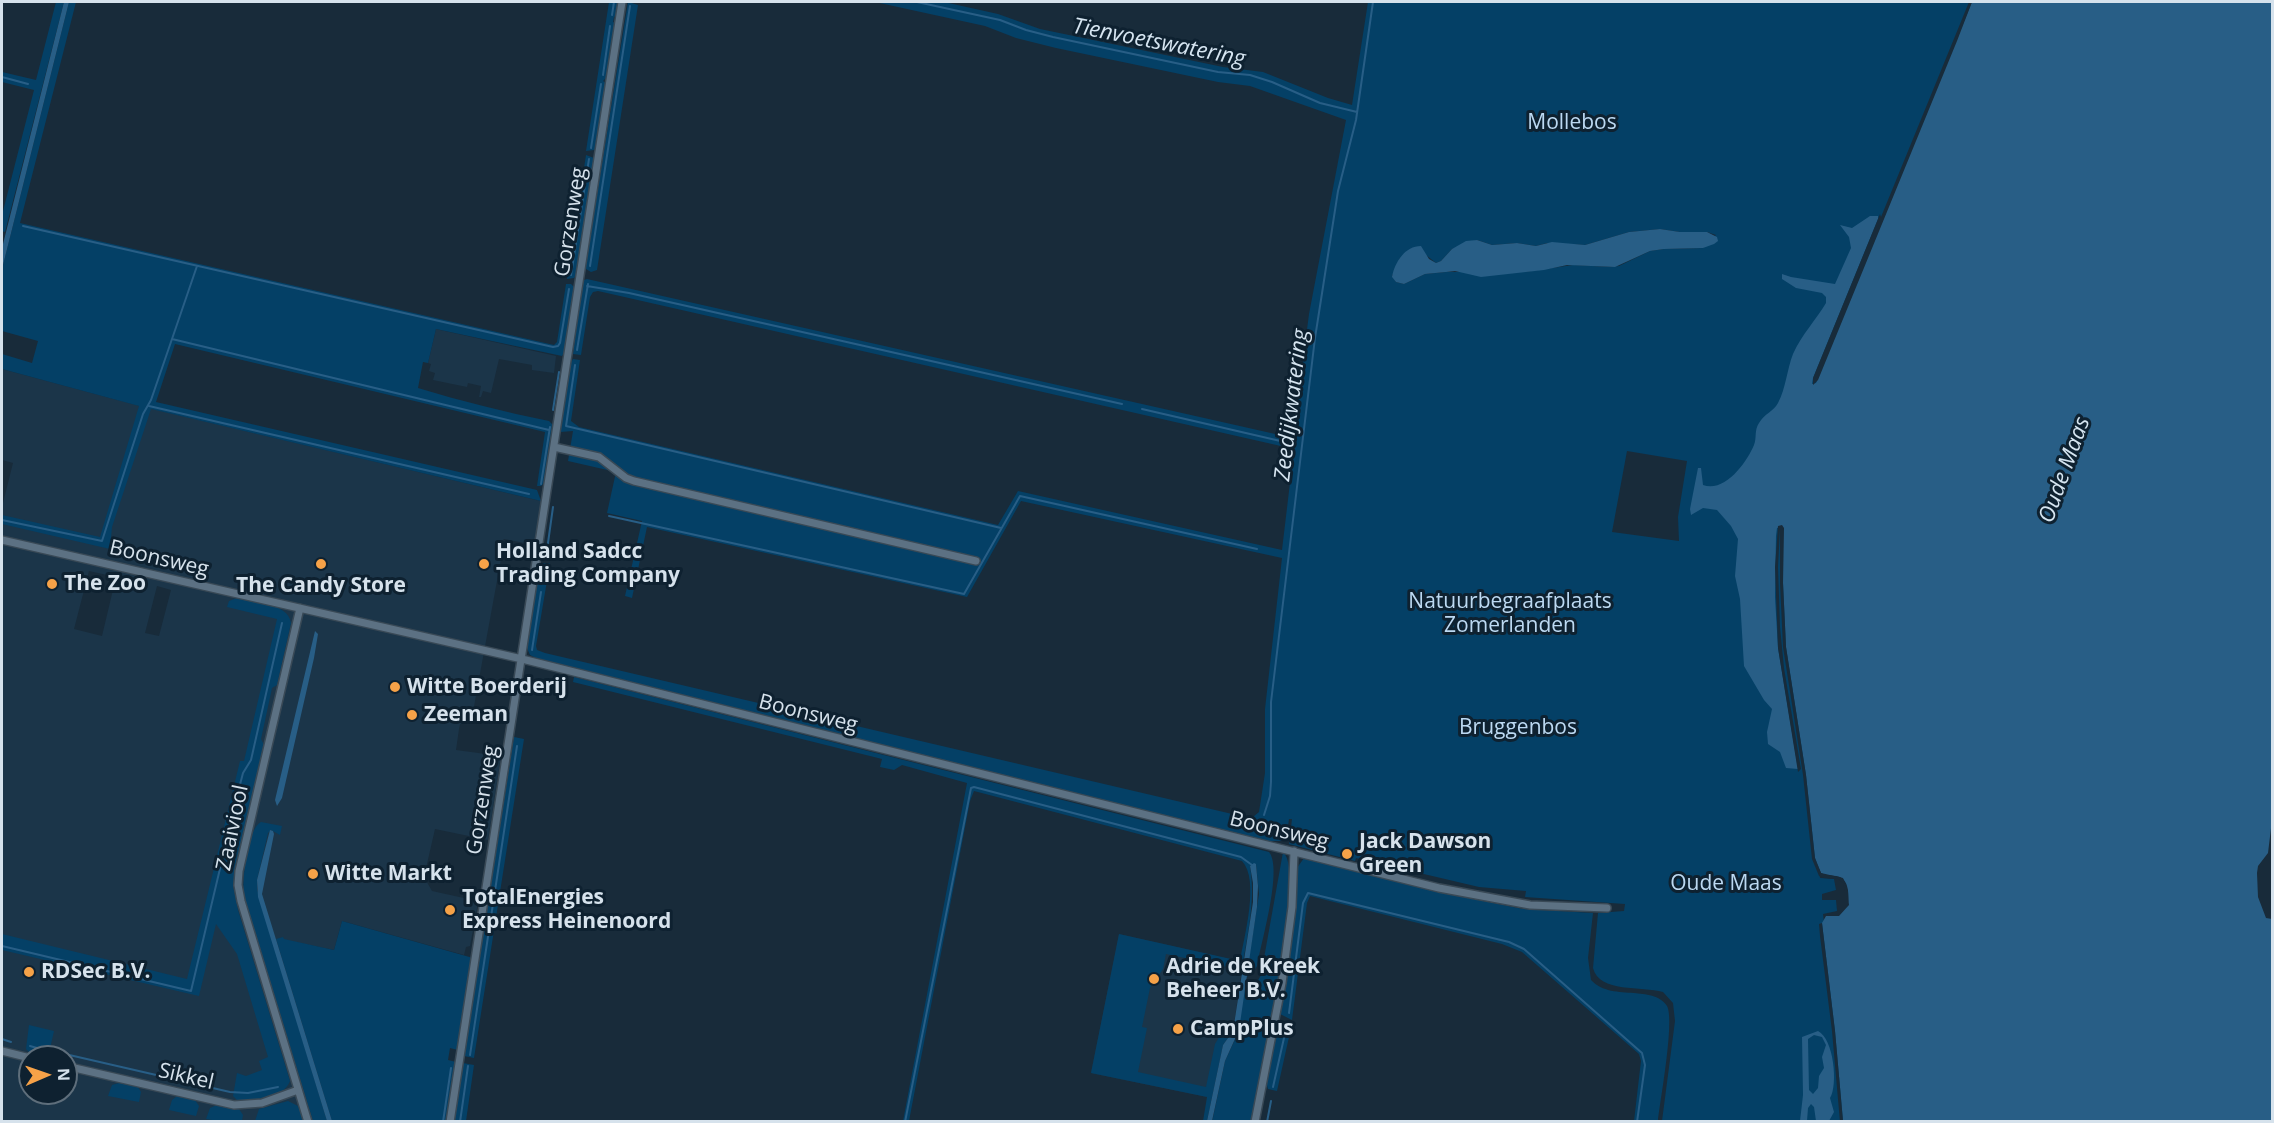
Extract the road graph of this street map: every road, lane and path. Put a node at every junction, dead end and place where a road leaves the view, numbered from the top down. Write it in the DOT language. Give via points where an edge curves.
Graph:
graph roads {
  1 [pos="622,2"];
  2 [pos="554,447"];
  3 [pos="2,540"];
  4 [pos="976,561"];
  5 [pos="300,608"];
  6 [pos="522,659"];
  7 [pos="1294,851"];
  8 [pos="1607,908"];
  9 [pos="2,1051"];
  10 [pos="18,1055"];
  11 [pos="78,1069"];
  12 [pos="298,1090"];
  13 [pos="308,1122"];
  14 [pos="450,1122"];
  15 [pos="1255,1122"];
  1 -- 2 [label="street, Gorzenweg"];
  2 -- 4 [label="street" via="599,457 634,481"];
  2 -- 6 [label="street, Gorzenweg"];
  3 -- 5 [label="street, Boonsweg"];
  5 -- 6 [label="street, Boonsweg"];
  5 -- 12 [label="street, Zaaiviool" via="238,881"];
  6 -- 7 [label="street, Boonsweg"];
  6 -- 14 [label="street, Gorzenweg"];
  7 -- 8 [label="street, Boonsweg" via="1482,897 1545,906"];
  7 -- 15 [label="street" via="1292,907 1282,983"];
  9 -- 10 [label="street"];
  11 -- 12 [label="street, Sikkel" via="234,1105 262,1103"];
  12 -- 13 [label="street, Zaaiviool"];
}
